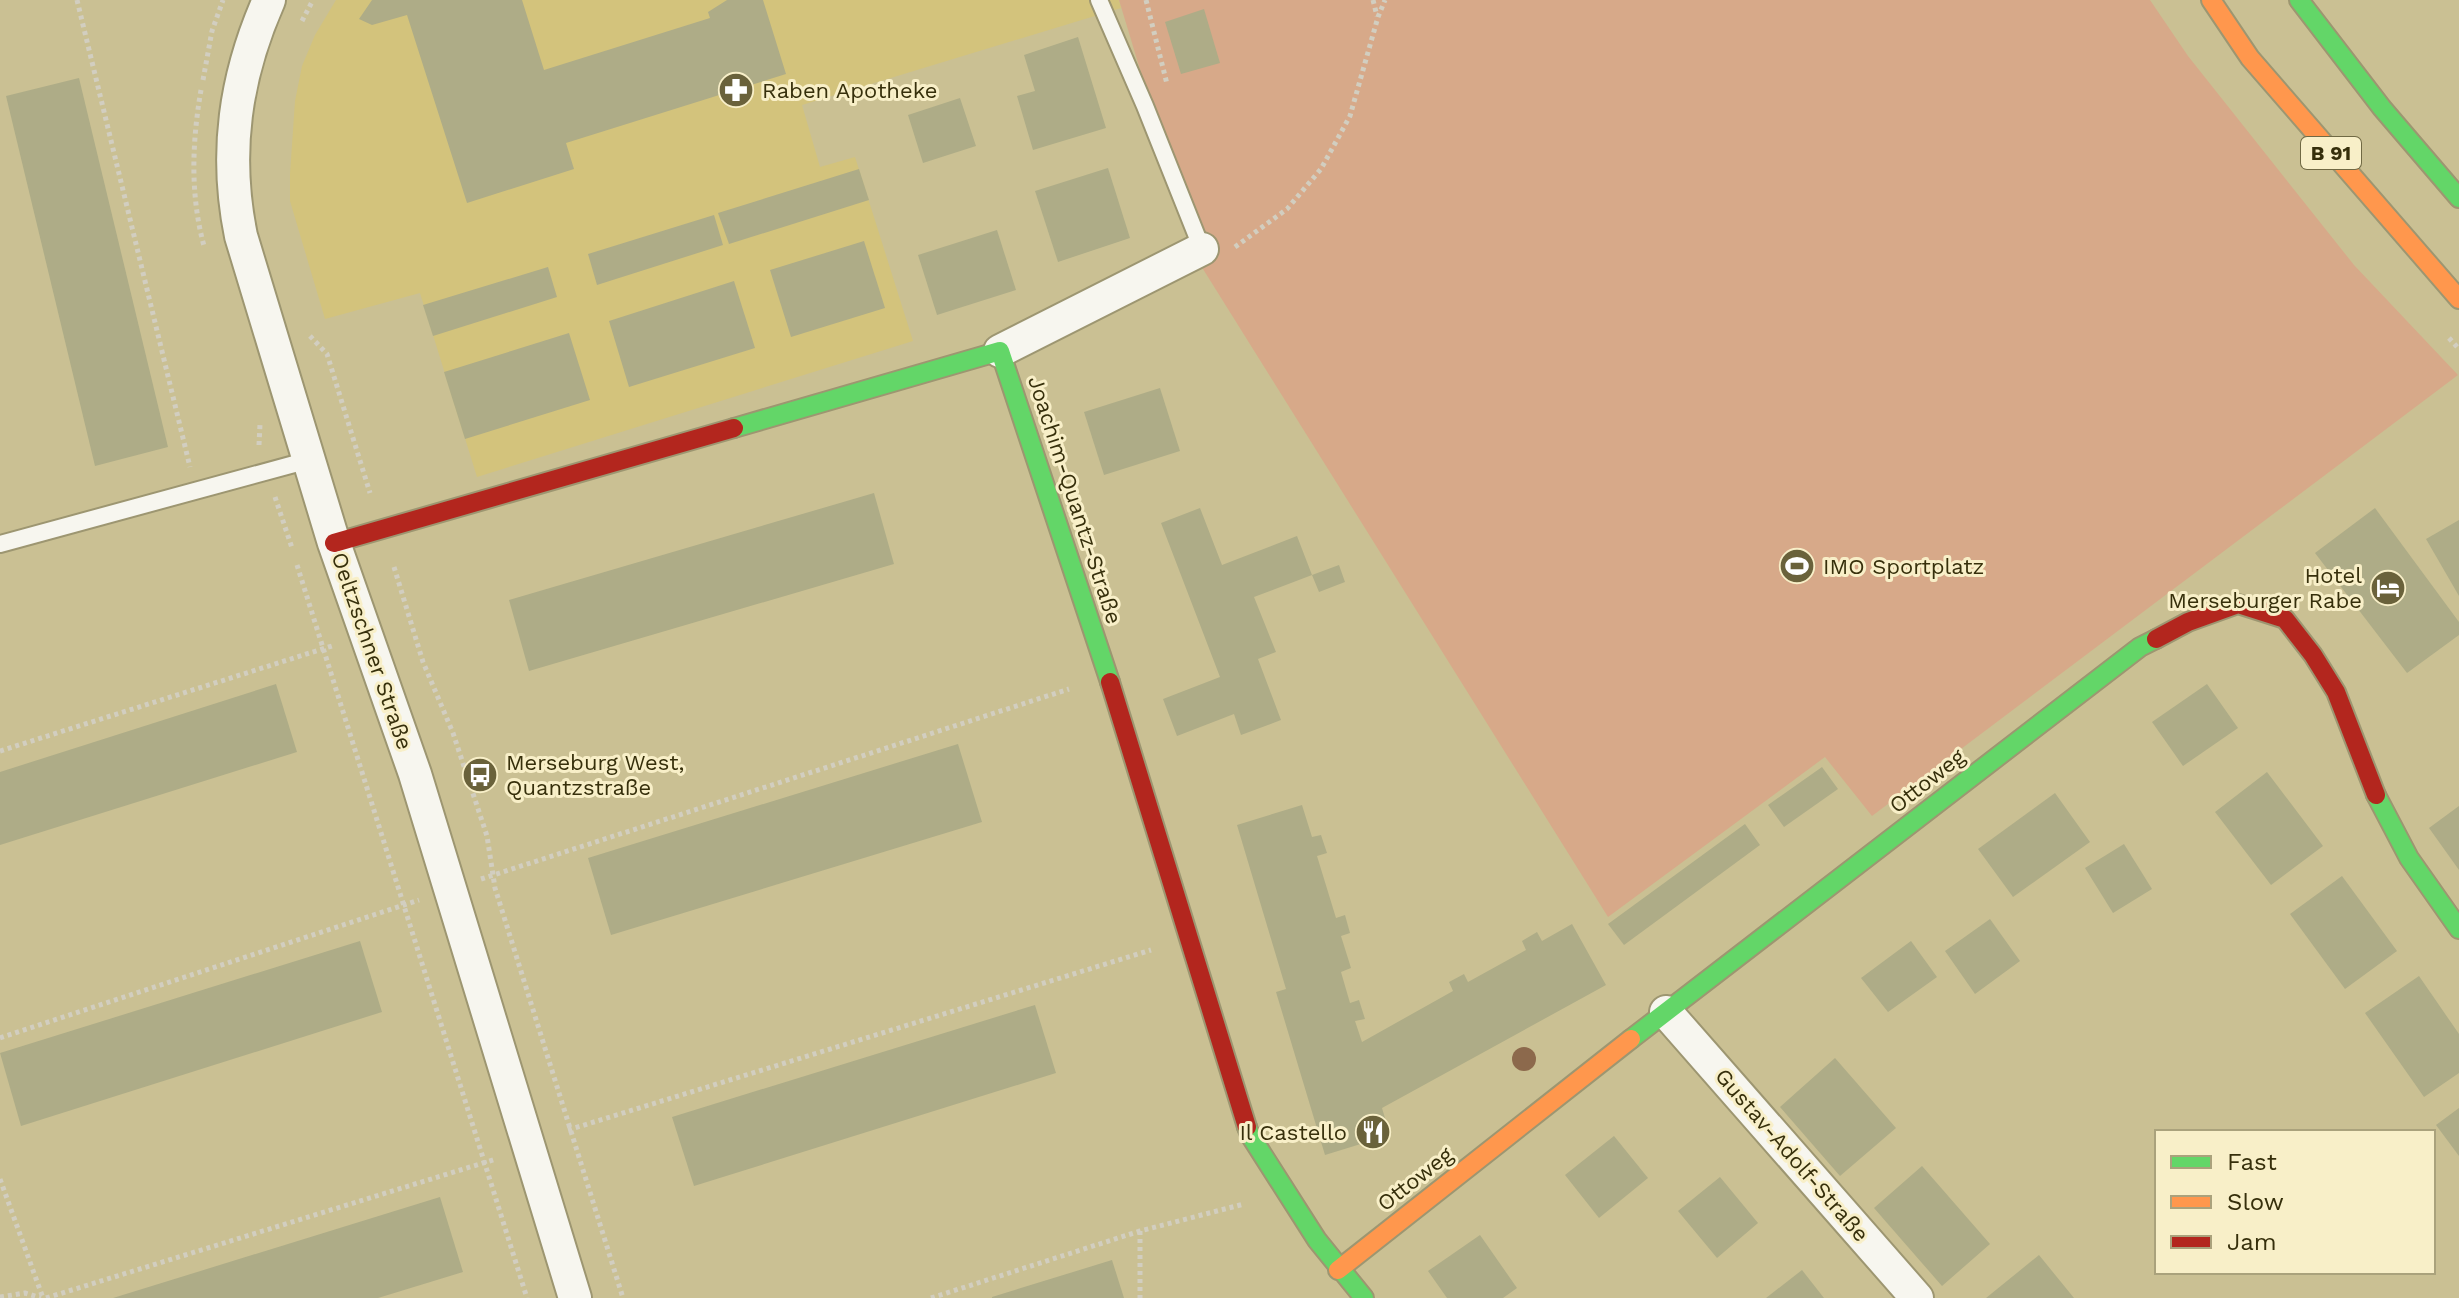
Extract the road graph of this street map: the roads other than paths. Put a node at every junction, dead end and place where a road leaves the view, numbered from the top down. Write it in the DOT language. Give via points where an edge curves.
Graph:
graph roads {
  1 [pos="269,0"];
  2 [pos="1099,0"];
  3 [pos="2211,0"];
  4 [pos="2299,0"];
  5 [pos="2459,198"];
  6 [pos="1202,249"];
  7 [pos="2459,299"];
  8 [pos="1000,351"];
  9 [pos="309,460"];
  10 [pos="334,543"];
  11 [pos="0,544"];
  12 [pos="2459,929"];
  13 [pos="1666,1012"];
  14 [pos="1338,1270"];
  15 [pos="575,1298"];
  16 [pos="1364,1298"];
  17 [pos="1917,1298"];
  1 -- 9 [label="street, Oeltzschner Straße" via="242,77 233,196"];
  2 -- 6 [label="lane"];
  3 -- 7 [label="street, B 91" via="2250,58"];
  4 -- 5 [label="street"];
  6 -- 8 [label="street"];
  8 -- 10 [label="street"];
  8 -- 14 [label="street, Joachim-Quantz-Straße" via="1108,676 1250,1135"];
  9 -- 10 [label="street, Oeltzschner Straße"];
  9 -- 11 [label="lane"];
  10 -- 15 [label="street, Oeltzschner Straße" via="415,774"];
  12 -- 13 [label="street, Ottoweg" via="2391,827 2336,692 2313,655 2285,619 2238,604 2140,647"];
  13 -- 14 [label="street, Ottoweg"];
  13 -- 17 [label="street, Gustav-Adolf-Straße"];
  14 -- 16 [label="street, Joachim-Quantz-Straße"];
}
